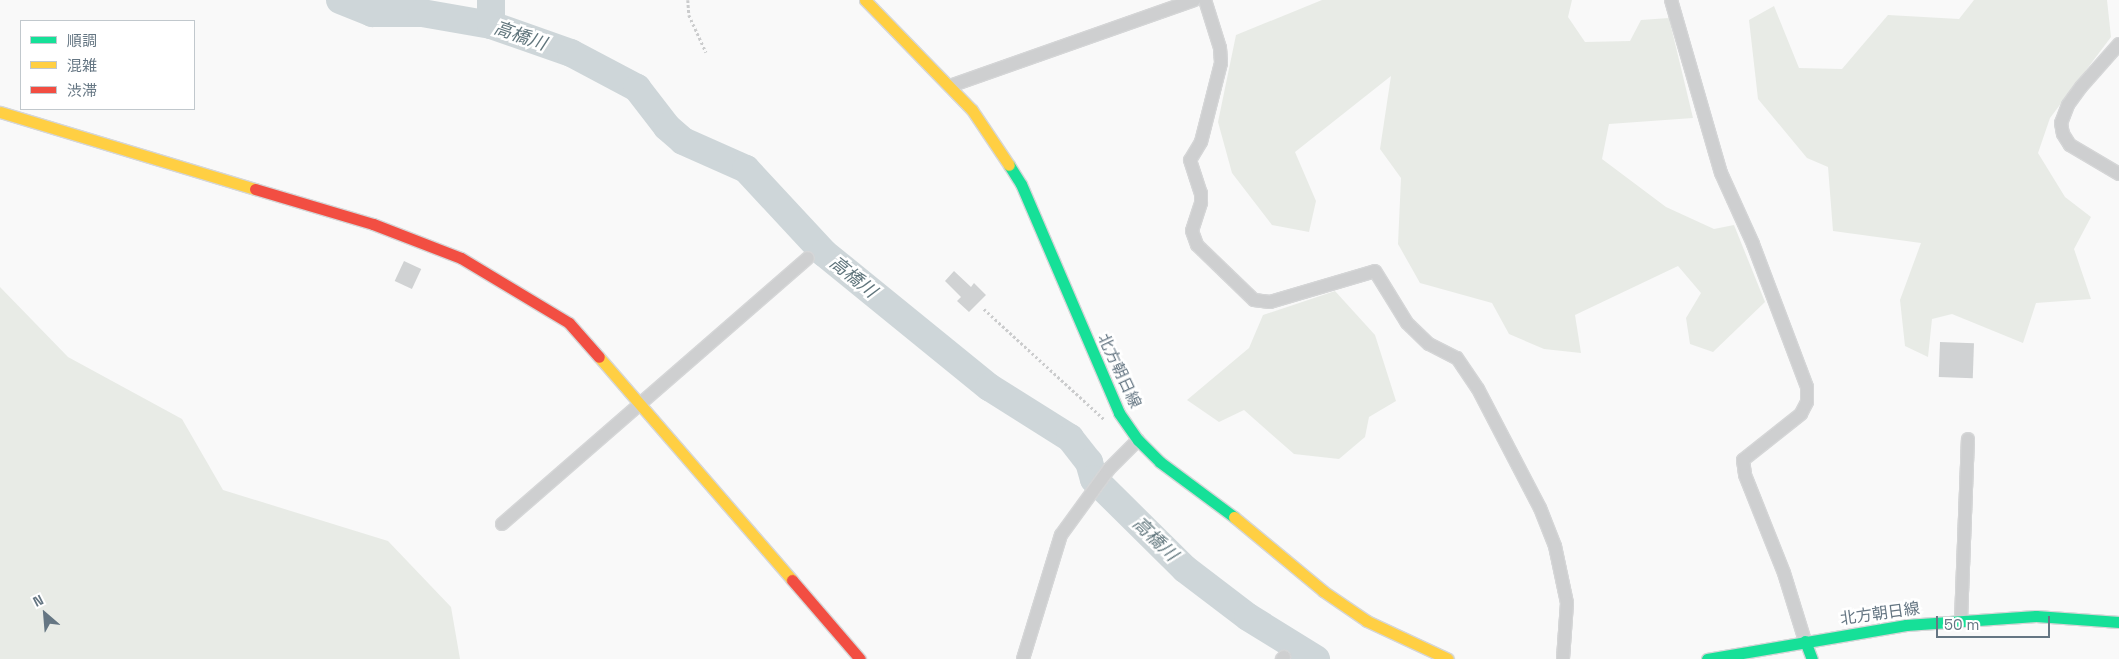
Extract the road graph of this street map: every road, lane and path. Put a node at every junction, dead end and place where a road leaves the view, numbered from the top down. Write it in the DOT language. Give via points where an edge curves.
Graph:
graph roads {
  1 [pos="688,0"];
  2 [pos="865,0"];
  3 [pos="1194,0"];
  4 [pos="1204,0"];
  5 [pos="1671,0"];
  6 [pos="2119,44"];
  7 [pos="706,52"];
  8 [pos="950,86"];
  9 [pos="0,112"];
  10 [pos="2119,174"];
  11 [pos="808,258"];
  12 [pos="984,308"];
  13 [pos="641,405"];
  14 [pos="1106,421"];
  15 [pos="1968,439"];
  16 [pos="1138,440"];
  17 [pos="502,524"];
  18 [pos="1961,620"];
  19 [pos="2119,622"];
  20 [pos="1805,641"];
  21 [pos="860,659"];
  22 [pos="1024,659"];
  23 [pos="1448,659"];
  24 [pos="1563,659"];
  25 [pos="1708,659"];
  26 [pos="1812,659"];
  1 -- 7 [label="path" via="689,15"];
  2 -- 8 [label="main road, 北方朝日線"];
  3 -- 8 [label="street"];
  4 -- 24 [label="street" via="1220,48 1221,63 1201,142 1190,160 1201,193 1201,204 1192,231 1197,245 1254,300 1270,302 1376,271 1407,323 1430,344 1457,358 1478,389 1540,508 1555,546 1567,603"];
  5 -- 20 [label="street" via="1722,173 1753,244 1807,387 1807,402 1800,414 1743,460 1745,474 1784,573"];
  6 -- 10 [label="street" via="2080,87 2061,123 2070,145"];
  8 -- 16 [label="main road, 北方朝日線" via="991,135 1021,184 1115,405"];
  9 -- 13 [label="main road" via="374,224 461,258 569,323"];
  11 -- 13 [label="street"];
  12 -- 14 [label="path"];
  13 -- 17 [label="street"];
  13 -- 21 [label="main road"];
  15 -- 18 [label="street"];
  16 -- 22 [label="street" via="1109,469 1061,535"];
  16 -- 23 [label="main road, 北方朝日線" via="1160,462 1268,543 1323,591 1367,621"];
  18 -- 19 [label="main road, 北方朝日線" via="2036,616"];
  18 -- 20 [label="main road, 北方朝日線"];
  20 -- 25 [label="main road, 北方朝日線"];
  20 -- 26 [label="main road"];
}
